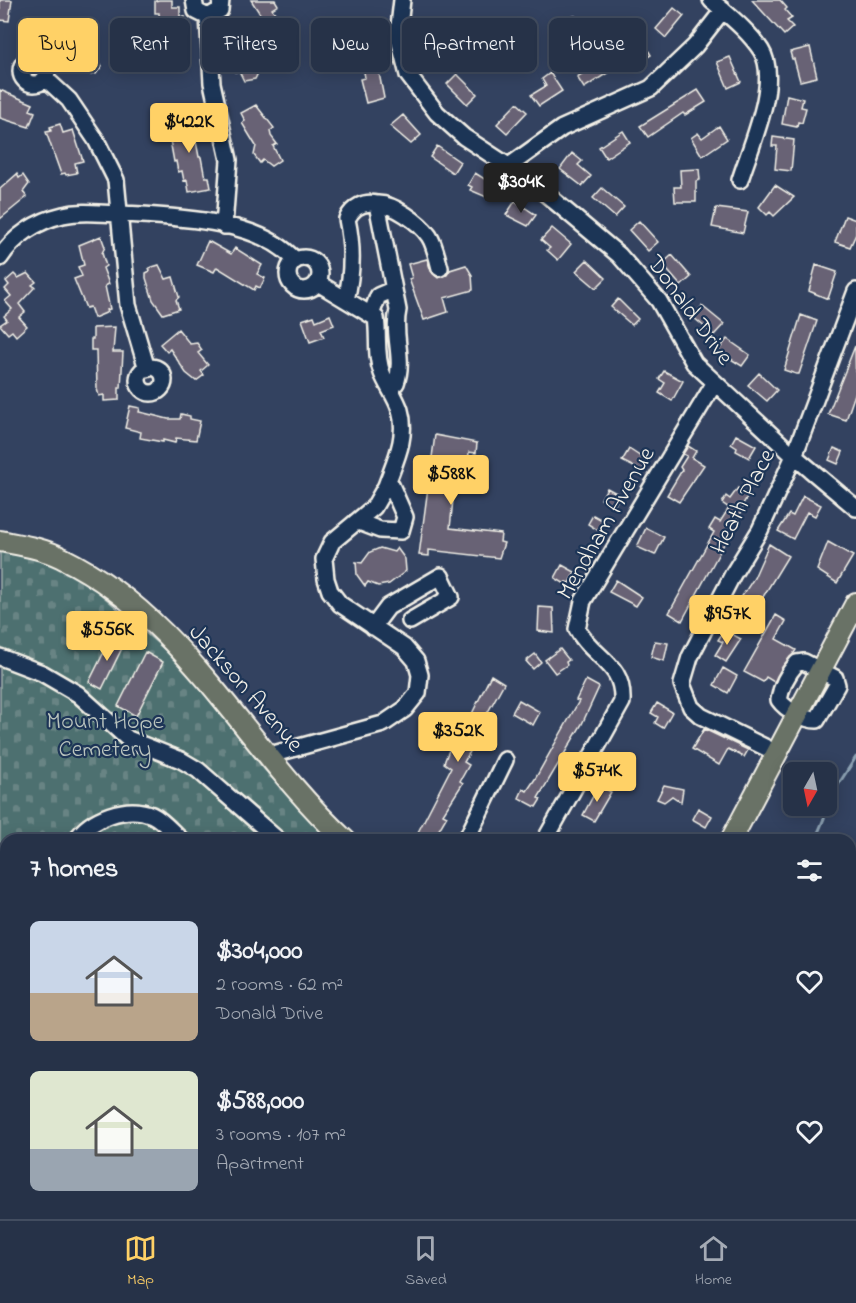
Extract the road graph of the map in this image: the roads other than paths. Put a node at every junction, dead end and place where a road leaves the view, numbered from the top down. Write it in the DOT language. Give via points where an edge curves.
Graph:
graph roads {
  1 [pos="194,0"];
  2 [pos="221,0"];
  3 [pos="402,0"];
  4 [pos="717,5"];
  5 [pos="208,17"];
  6 [pos="45,78"];
  7 [pos="509,166"];
  8 [pos="740,180"];
  9 [pos="377,204"];
  10 [pos="121,214"];
  11 [pos="224,226"];
  12 [pos="0,258"];
  13 [pos="296,260"];
  14 [pos="440,268"];
  15 [pos="318,283"];
  16 [pos="392,290"];
  17 [pos="856,291"];
  18 [pos="346,300"];
  19 [pos="374,322"];
  20 [pos="394,326"];
  21 [pos="147,369"];
  22 [pos="714,384"];
  23 [pos="389,386"];
  24 [pos="794,456"];
  25 [pos="386,486"];
  26 [pos="856,508"];
  27 [pos="358,522"];
  28 [pos="0,541"];
  29 [pos="856,603"];
  30 [pos="410,621"];
  31 [pos="373,627"];
  32 [pos="0,657"];
  33 [pos="777,753"];
  34 [pos="270,755"];
  35 [pos="505,760"];
  36 [pos="83,834"];
  37 [pos="174,834"];
  38 [pos="267,834"];
  39 [pos="339,834"];
  40 [pos="469,834"];
  41 [pos="548,834"];
  42 [pos="733,834"];
  1 -- 5 [label="street" via="196,11"];
  2 -- 5 [label="street" via="220,10"];
  3 -- 7 [label="street, Donald Drive" via="398,35 408,75 420,94 436,114 464,137"];
  4 -- 7 [label="street" via="695,46 651,88 562,128"];
  4 -- 8 [label="street" via="762,51 768,76"];
  5 -- 11 [label="street" via="212,83 229,160"];
  6 -- 10 [label="street" via="69,100 96,140 116,180"];
  7 -- 22 [label="street, Donald Drive" via="619,255 646,284 694,363"];
  9 -- 14 [label="street" via="387,205 423,229 431,238"];
  9 -- 16 [label="street"];
  9 -- 18 [label="street" via="363,203 347,219 352,239 352,275"];
  10 -- 11 [label="street"];
  10 -- 12 [label="street" via="84,211 50,219 18,237"];
  10 -- 21 [label="street" via="128,305"];
  11 -- 13 [label="street" via="275,242"];
  13 -- 15 [label="street" via="306,258 316,263 321,273"];
  13 -- 15 [label="street" via="289,268 290,284 304,291"];
  15 -- 18 [label="street"];
  16 -- 19 [label="street" via="378,296"];
  16 -- 20 [label="street" via="398,310"];
  17 -- 24 [label="street, Heath Place"];
  18 -- 19 [label="street"];
  19 -- 20 [label="street"];
  19 -- 23 [label="street" via="377,352"];
  20 -- 23 [label="street" via="401,369 396,383"];
  22 -- 24 [label="street, Donald Drive"];
  22 -- 41 [label="street, Mendham Avenue" via="583,601 577,629 617,672 623,685 622,702"];
  23 -- 25 [label="street" via="400,409 402,441"];
  24 -- 26 [label="street, Donald Drive"];
  24 -- 33 [label="street, Heath Place" via="760,530 733,574 682,677 691,707 701,716"];
  25 -- 27 [label="street" via="375,507"];
  25 -- 27 [label="street" via="391,485 405,517 401,531 380,530"];
  27 -- 31 [label="street" via="332,542 324,559 326,579 340,604"];
  28 -- 34 [label="main road, Jackson Avenue" via="61,557 123,597 206,676"];
  29 -- 33 [label="main road"];
  30 -- 31 [label="street" via="451,597 441,576 388,607"];
  31 -- 34 [label="street" via="404,647 416,661 420,675 418,693 405,709 383,724"];
  32 -- 38 [label="street" via="42,673 78,694 128,739 198,770"];
  33 -- 42 [label="main road"];
  34 -- 39 [label="main road, Jackson Avenue"];
  35 -- 40 [label="street"];
  36 -- 37 [label="street" via="101,818 123,812 151,815"];
}
